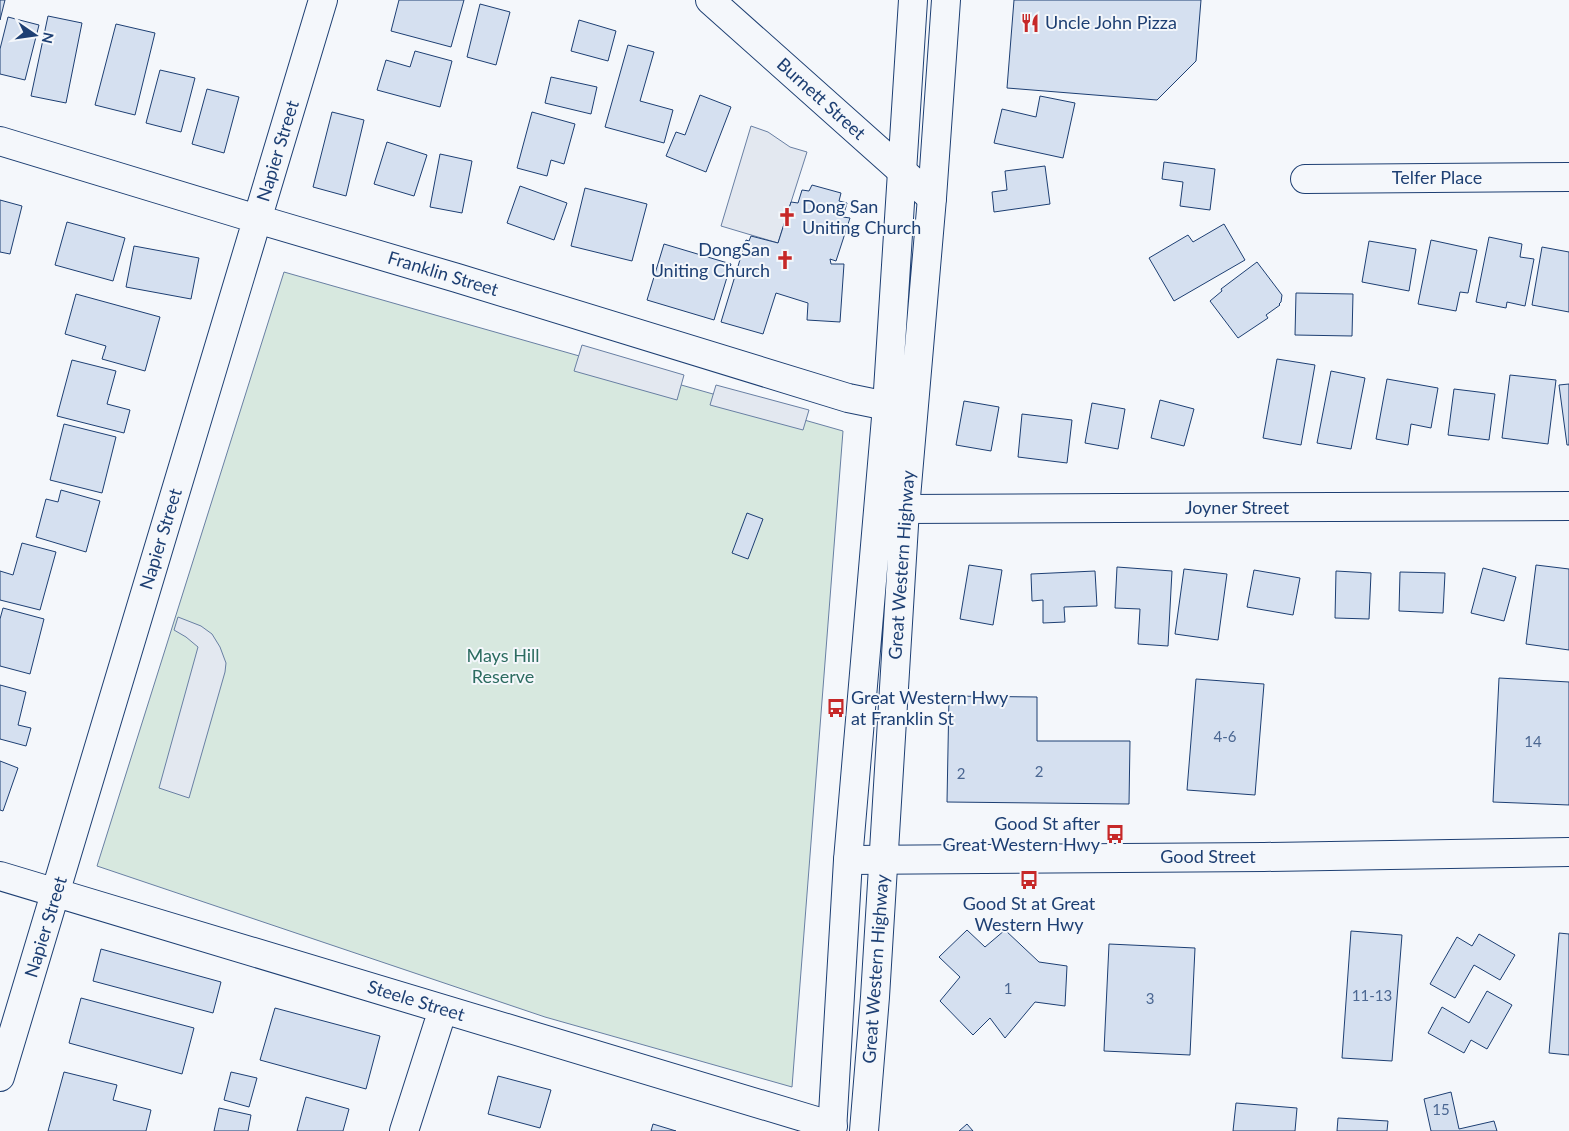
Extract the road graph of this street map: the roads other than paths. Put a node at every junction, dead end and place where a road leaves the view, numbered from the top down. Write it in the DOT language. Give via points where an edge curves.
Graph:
graph roads {
  1 [pos="323,0"];
  2 [pos="710,0"];
  3 [pos="913,0"];
  4 [pos="946,0"];
  5 [pos="0,141"];
  6 [pos="902,171"];
  7 [pos="1569,177"];
  8 [pos="1305,179"];
  9 [pos="932,198"];
  10 [pos="257,219"];
  11 [pos="887,406"];
  12 [pos="1569,506"];
  13 [pos="905,509"];
  14 [pos="1569,852"];
  15 [pos="848,860"];
  16 [pos="883,860"];
  17 [pos="0,876"];
  18 [pos="56,893"];
  19 [pos="443,1009"];
  20 [pos="0,1077"];
  21 [pos="833,1128"];
  22 [pos="404,1131"];
  23 [pos="864,1131"];
  1 -- 10 [label="main road, Napier Street"];
  2 -- 6 [label="main road, Burnett Street"];
  3 -- 6 [label="main road, Great Western Highway"];
  4 -- 9 [label="main road, Great Western Highway"];
  5 -- 10 [label="main road, Franklin Street"];
  6 -- 9 [label="main road, Burnett Street"];
  6 -- 11 [label="main road, Great Western Highway"];
  7 -- 8 [label="main road, Telfer Place"];
  9 -- 13 [label="main road, Great Western Highway"];
  10 -- 11 [label="main road, Franklin Street" via="848,398"];
  10 -- 18 [label="main road, Napier Street"];
  11 -- 15 [label="main road, Great Western Highway"];
  12 -- 13 [label="main road, Joyner Street"];
  13 -- 16 [label="main road, Great Western Highway"];
  14 -- 16 [label="main road, Good Street"];
  15 -- 16 [label="main road, Good Street"];
  15 -- 21 [label="main road, Great Western Highway"];
  16 -- 23 [label="main road, Great Western Highway"];
  17 -- 18 [label="main road, Steele Street"];
  18 -- 19 [label="main road, Steele Street"];
  18 -- 20 [label="main road, Napier Street"];
  19 -- 21 [label="main road, Steele Street"];
  19 -- 22 [label="main road"];
}
